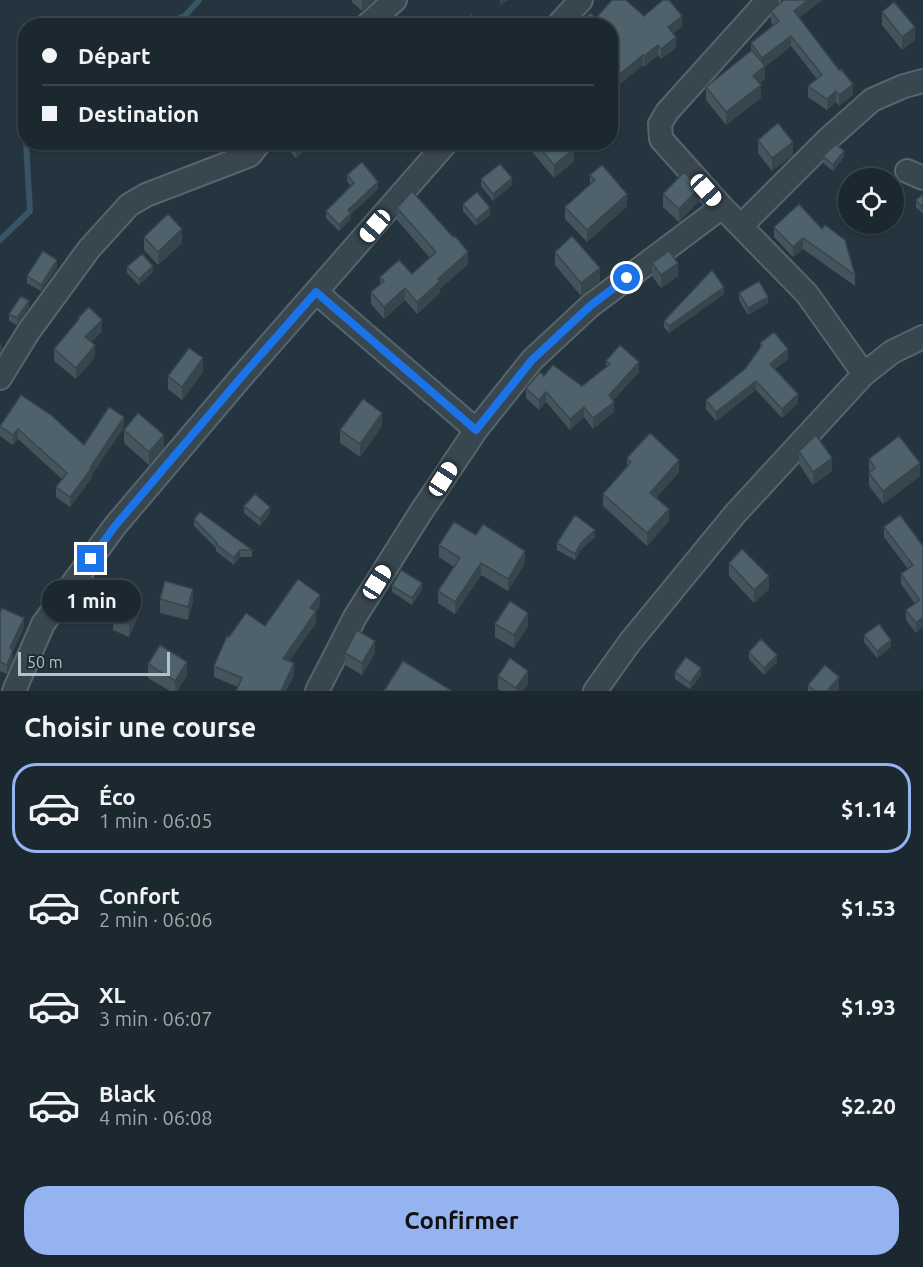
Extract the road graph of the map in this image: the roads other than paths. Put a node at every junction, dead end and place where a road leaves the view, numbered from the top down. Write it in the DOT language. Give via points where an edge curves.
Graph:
graph roads {
  1 [pos="395,0"];
  2 [pos="581,0"];
  3 [pos="768,0"];
  4 [pos="375,18"];
  5 [pos="564,18"];
  6 [pos="923,81"];
  7 [pos="254,150"];
  8 [pos="440,150"];
  9 [pos="722,207"];
  10 [pos="741,226"];
  11 [pos="316,292"];
  12 [pos="923,337"];
  13 [pos="864,374"];
  14 [pos="0,378"];
  15 [pos="476,430"];
  16 [pos="14,691"];
  17 [pos="317,691"];
  18 [pos="595,691"];
  1 -- 4 [label="street"];
  2 -- 5 [label="street"];
  3 -- 9 [label="street" via="660,124 661,139"];
  6 -- 10 [label="street" via="872,100"];
  7 -- 14 [label="street" via="250,155 129,205 89,249 28,331"];
  8 -- 11 [label="street"];
  9 -- 10 [label="street"];
  9 -- 15 [label="street" via="590,306 532,360"];
  10 -- 13 [label="street" via="807,294"];
  11 -- 15 [label="street"];
  11 -- 16 [label="street" via="115,526 43,624"];
  12 -- 13 [label="street" via="892,352"];
  13 -- 18 [label="street" via="735,514"];
  15 -- 17 [label="street" via="355,617"];
}
